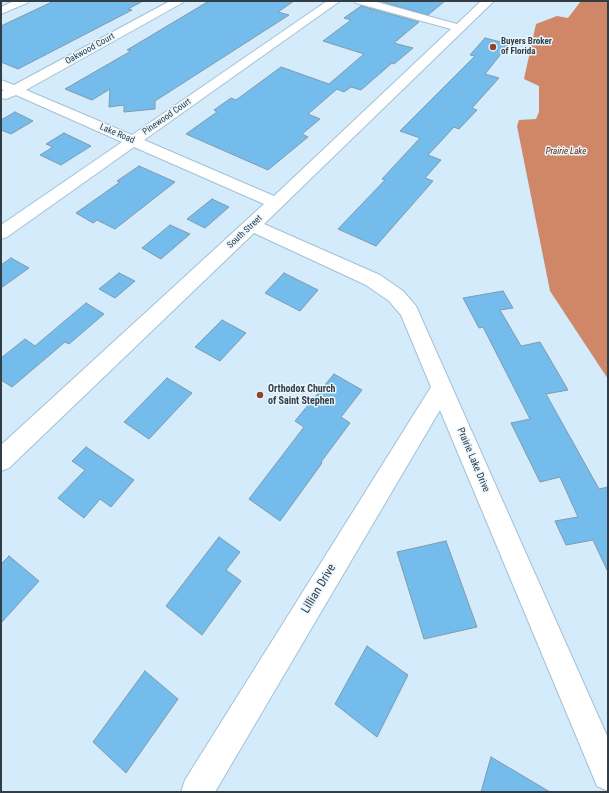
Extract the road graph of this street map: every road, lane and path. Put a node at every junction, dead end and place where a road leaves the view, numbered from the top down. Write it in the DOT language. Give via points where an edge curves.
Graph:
graph roads {
  1 [pos="23,1"];
  2 [pos="178,1"];
  3 [pos="334,1"];
  4 [pos="360,1"];
  5 [pos="488,1"];
  6 [pos="1,11"];
  7 [pos="460,28"];
  8 [pos="1,84"];
  9 [pos="15,90"];
  10 [pos="1,98"];
  11 [pos="133,141"];
  12 [pos="276,203"];
  13 [pos="252,225"];
  14 [pos="1,233"];
  15 [pos="442,387"];
  16 [pos="1,460"];
  17 [pos="608,775"];
  18 [pos="197,792"];
  1 -- 6 [label="street"];
  2 -- 9 [label="street, Oakwood Court"];
  3 -- 11 [label="street, Pinewood Court"];
  4 -- 7 [label="street"];
  5 -- 7 [label="street, South Street"];
  7 -- 12 [label="street, South Street"];
  8 -- 9 [label="street, Lake Road"];
  9 -- 10 [label="street, Oakwood Court"];
  9 -- 11 [label="street, Lake Road"];
  11 -- 12 [label="street, Lake Road"];
  11 -- 14 [label="street, Pinewood Court"];
  12 -- 13 [label="street, South Street"];
  13 -- 15 [label="street, Prairie Lake Drive" via="373,280 396,296 409,312"];
  13 -- 16 [label="street, South Street"];
  15 -- 17 [label="street, Prairie Lake Drive"];
  15 -- 18 [label="street, Lillian Drive"];
}
